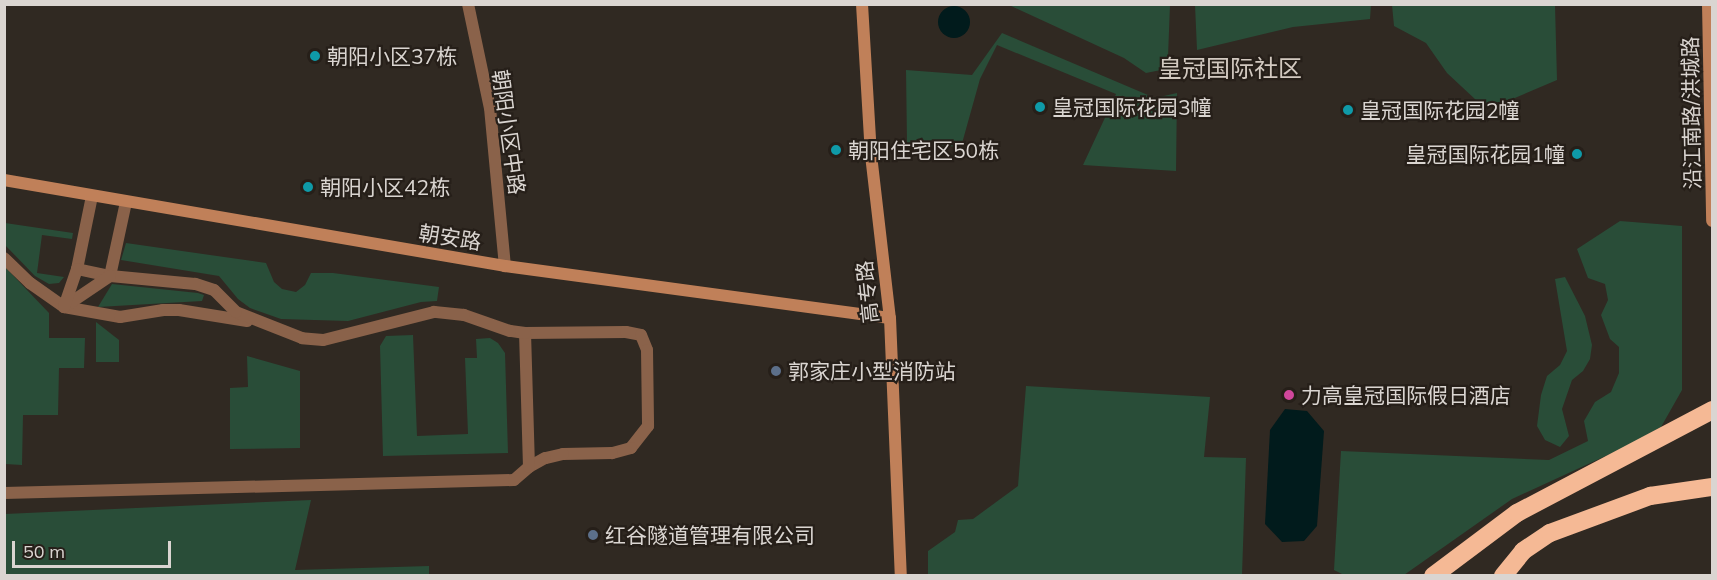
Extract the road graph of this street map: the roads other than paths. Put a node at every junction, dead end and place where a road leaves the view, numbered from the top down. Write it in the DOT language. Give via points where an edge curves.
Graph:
graph roads {
  1 [pos="468,4"];
  2 [pos="862,4"];
  3 [pos="1708,4"];
  4 [pos="4,180"];
  5 [pos="92,196"];
  6 [pos="126,202"];
  7 [pos="1713,221"];
  8 [pos="4,258"];
  9 [pos="505,266"];
  10 [pos="77,269"];
  11 [pos="110,276"];
  12 [pos="64,307"];
  13 [pos="890,318"];
  14 [pos="269,326"];
  15 [pos="525,333"];
  16 [pos="1713,410"];
  17 [pos="529,467"];
  18 [pos="1713,487"];
  19 [pos="4,493"];
  20 [pos="901,576"];
  21 [pos="1433,576"];
  22 [pos="1503,576"];
  1 -- 9 [label="street, 朝阳小区中路" via="490,108"];
  2 -- 13 [label="street, 高专路" via="871,155"];
  3 -- 7 [label="street, 沿江南路/洪城路"];
  4 -- 5 [label="street, 朝安路"];
  5 -- 6 [label="street, 朝安路"];
  5 -- 10 [label="street"];
  6 -- 9 [label="street, 朝安路"];
  6 -- 11 [label="street"];
  8 -- 12 [label="street"];
  9 -- 13 [label="street, 朝安路"];
  10 -- 11 [label="street"];
  10 -- 12 [label="street"];
  11 -- 12 [label="street"];
  11 -- 14 [label="street" via="195,284 214,290 236,312"];
  12 -- 14 [label="street" via="120,317 179,310"];
  13 -- 20 [label="street, 高专路"];
  14 -- 15 [label="street" via="302,338 323,340 434,312 464,315"];
  15 -- 17 [label="street"];
  15 -- 17 [label="street" via="626,332 641,335 647,350 648,426 631,448 563,454"];
  16 -- 21 [label="highway" via="1517,513"];
  17 -- 19 [label="street" via="514,480"];
  18 -- 22 [label="highway" via="1650,496 1550,533 1523,551"];
}
